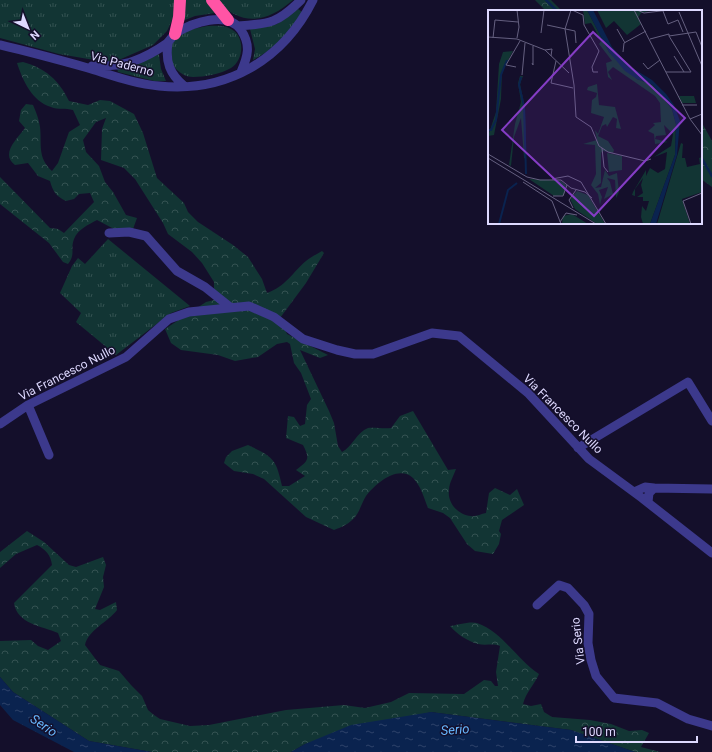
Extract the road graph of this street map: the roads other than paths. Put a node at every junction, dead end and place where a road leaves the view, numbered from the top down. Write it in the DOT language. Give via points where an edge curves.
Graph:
graph roads {
  1 [pos="180,0"];
  2 [pos="212,0"];
  3 [pos="301,0"];
  4 [pos="313,0"];
  5 [pos="233,23"];
  6 [pos="171,38"];
  7 [pos="0,45"];
  8 [pos="77,65"];
  9 [pos="241,72"];
  10 [pos="184,86"];
  11 [pos="109,233"];
  12 [pos="230,307"];
  13 [pos="28,405"];
  14 [pos="712,420"];
  15 [pos="0,424"];
  16 [pos="578,448"];
  17 [pos="49,455"];
  18 [pos="654,488"];
  19 [pos="712,489"];
  20 [pos="634,492"];
  21 [pos="648,502"];
  22 [pos="712,553"];
  23 [pos="538,605"];
  24 [pos="712,726"];
  1 -- 6 [label="highway" via="179,17"];
  2 -- 5 [label="highway"];
  3 -- 5 [label="street, Via Paderno" via="275,21 266,24"];
  4 -- 9 [label="street, Via Paderno" via="292,35 275,52 261,63"];
  5 -- 6 [label="street, Via Paderno" via="204,22 191,25"];
  5 -- 9 [label="street" via="245,36 249,48"];
  6 -- 8 [label="street, Via Paderno" via="132,62 103,66"];
  6 -- 10 [label="street, Via Paderno" via="167,60 172,74"];
  7 -- 8 [label="street, Via Paderno"];
  8 -- 10 [label="street, Via Paderno" via="134,82"];
  9 -- 10 [label="street, Via Paderno" via="206,84"];
  11 -- 12 [label="street" via="129,232 146,236 177,270 205,287"];
  12 -- 13 [label="street, Via Francesco Nullo" via="189,312 169,319 126,358"];
  12 -- 16 [label="street, Via Francesco Nullo" via="249,306 274,317 302,339 355,354 373,354 432,333 459,336 528,393"];
  13 -- 15 [label="street, Via Francesco Nullo"];
  13 -- 17 [label="street"];
  14 -- 16 [label="street" via="688,382"];
  16 -- 20 [label="street, Via Francesco Nullo"];
  18 -- 19 [label="street"];
  18 -- 20 [label="street" via="645,487"];
  18 -- 21 [label="street"];
  20 -- 21 [label="street, Via Francesco Nullo"];
  21 -- 22 [label="street, Via Francesco Nullo"];
  23 -- 24 [label="street, Via Serio" via="559,585 568,588 584,605 589,614 588,643 596,676 614,698 657,703 688,719"];
}
